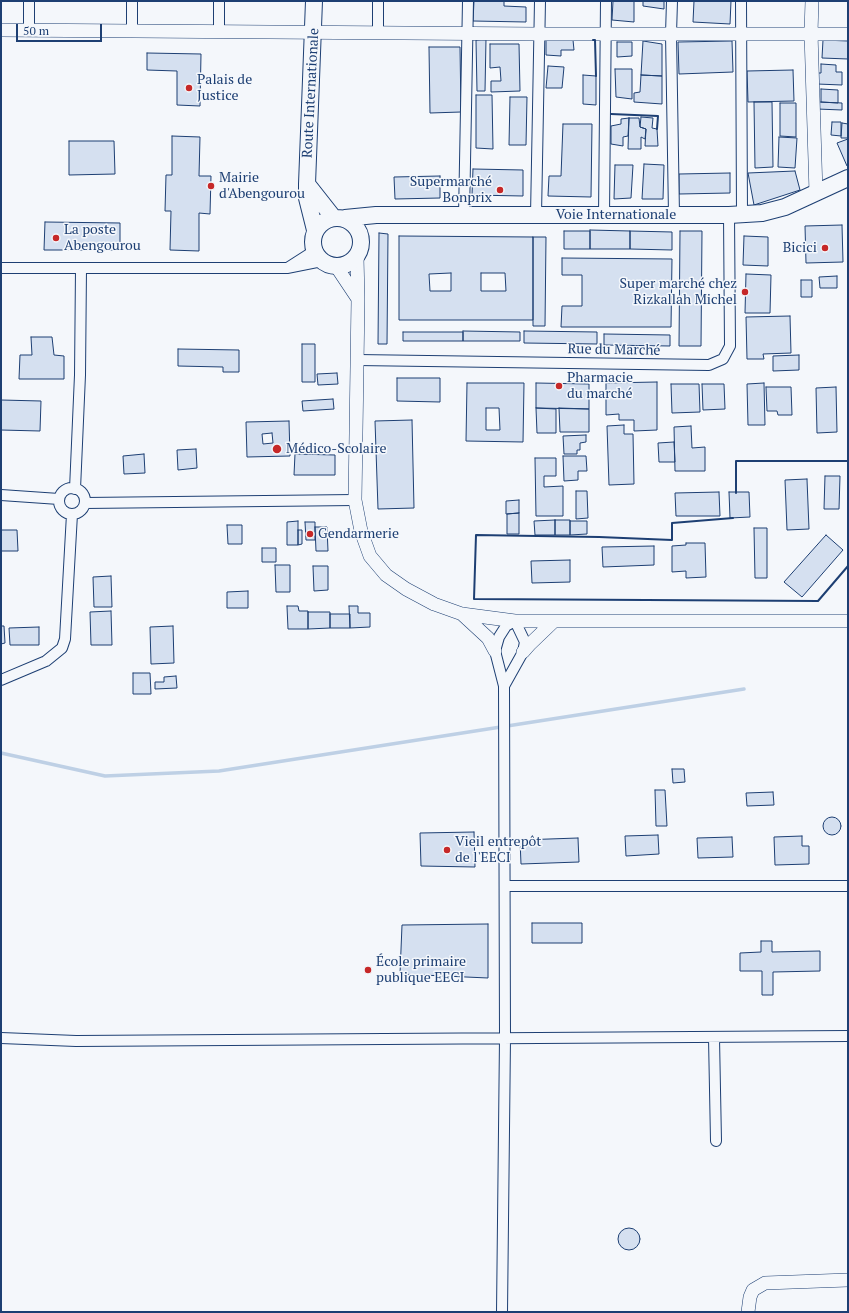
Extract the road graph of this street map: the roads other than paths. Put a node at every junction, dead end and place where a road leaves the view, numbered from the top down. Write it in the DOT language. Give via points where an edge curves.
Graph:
graph roads {
  1 [pos="30,1"];
  2 [pos="132,1"];
  3 [pos="219,1"];
  4 [pos="314,1"];
  5 [pos="378,1"];
  6 [pos="468,1"];
  7 [pos="540,1"];
  8 [pos="606,1"];
  9 [pos="672,1"];
  10 [pos="741,1"];
  11 [pos="812,1"];
  12 [pos="1,30"];
  13 [pos="29,30"];
  14 [pos="132,31"];
  15 [pos="219,32"];
  16 [pos="313,32"];
  17 [pos="378,33"];
  18 [pos="811,33"];
  19 [pos="467,34"];
  20 [pos="539,34"];
  21 [pos="606,34"];
  22 [pos="671,34"];
  23 [pos="740,34"];
  24 [pos="848,34"];
  25 [pos="848,178"];
  26 [pos="307,184"];
  27 [pos="816,193"];
  28 [pos="376,215"];
  29 [pos="536,215"];
  30 [pos="674,215"];
  31 [pos="736,215"];
  32 [pos="464,216"];
  33 [pos="604,216"];
  34 [pos="339,218"];
  35 [pos="359,229"];
  36 [pos="315,230"];
  37 [pos="357,257"];
  38 [pos="324,259"];
  39 [pos="1,268"];
  40 [pos="81,269"];
  41 [pos="358,298"];
  42 [pos="357,360"];
  43 [pos="75,489"];
  44 [pos="1,495"];
  45 [pos="59,499"];
  46 [pos="355,500"];
  47 [pos="85,503"];
  48 [pos="72,514"];
  49 [pos="462,614"];
  50 [pos="515,621"];
  51 [pos="554,621"];
  52 [pos="848,621"];
  53 [pos="494,651"];
  54 [pos="523,652"];
  55 [pos="1,680"];
  56 [pos="504,686"];
  57 [pos="505,886"];
  58 [pos="848,886"];
  59 [pos="848,1036"];
  60 [pos="1,1038"];
  61 [pos="505,1038"];
  62 [pos="714,1038"];
  63 [pos="716,1141"];
  64 [pos="848,1280"];
  65 [pos="502,1312"];
  66 [pos="748,1312"];
  1 -- 13 [label="street"];
  2 -- 14 [label="street"];
  3 -- 15 [label="street"];
  4 -- 16 [label="main road, Route Internationale"];
  5 -- 17 [label="street"];
  6 -- 19 [label="street"];
  7 -- 20 [label="street"];
  8 -- 21 [label="street"];
  9 -- 22 [label="street"];
  10 -- 23 [label="street, Rue du Marché"];
  11 -- 18 [label="street"];
  12 -- 13 [label="street"];
  13 -- 14 [label="street"];
  14 -- 15 [label="street"];
  15 -- 16 [label="street"];
  16 -- 17 [label="street"];
  16 -- 26 [label="main road, Route Internationale"];
  17 -- 19 [label="street"];
  18 -- 23 [label="street"];
  18 -- 24 [label="street"];
  18 -- 27 [label="street"];
  19 -- 20 [label="street"];
  19 -- 32 [label="street"];
  20 -- 21 [label="street"];
  20 -- 29 [label="street"];
  21 -- 22 [label="street"];
  21 -- 33 [label="street"];
  22 -- 23 [label="street"];
  22 -- 30 [label="street"];
  23 -- 31 [label="street, Rue du Marché"];
  25 -- 27 [label="main road, Voie Internationale"];
  26 -- 34 [label="main road"];
  26 -- 36 [label="main road, Route Internationale"];
  27 -- 31 [label="main road, Voie Internationale" via="785,207 762,213"];
  28 -- 32 [label="main road, Voie Internationale"];
  28 -- 34 [label="main road, Voie Internationale"];
  28 -- 35 [label="main road"];
  29 -- 32 [label="main road, Voie Internationale"];
  29 -- 33 [label="main road, Voie Internationale"];
  30 -- 31 [label="main road, Voie Internationale"];
  30 -- 33 [label="main road, Voie Internationale"];
  31 -- 42 [label="street, Rue du Marché" via="730,346 723,359 709,365"];
  34 -- 35 [label="main road" via="353,223"];
  34 -- 36 [label="main road" via="326,220"];
  35 -- 37 [label="main road" via="362,243"];
  36 -- 38 [label="main road" via="312,244"];
  37 -- 38 [label="main road" via="344,265"];
  37 -- 41 [label="street"];
  38 -- 40 [label="street" via="287,268"];
  38 -- 41 [label="street"];
  39 -- 40 [label="street"];
  40 -- 43 [label="street"];
  41 -- 42 [label="street"];
  42 -- 46 [label="street"];
  43 -- 45 [label="street" via="66,490"];
  43 -- 47 [label="street" via="82,494"];
  44 -- 45 [label="street"];
  45 -- 48 [label="street" via="63,511"];
  46 -- 47 [label="street"];
  46 -- 49 [label="street" via="361,531 370,556 386,575 434,604"];
  47 -- 48 [label="street" via="81,511"];
  48 -- 55 [label="street" via="65,639 62,648 46,661"];
  49 -- 50 [label="street"];
  49 -- 53 [label="street" via="488,638"];
  50 -- 51 [label="street"];
  50 -- 53 [label="street" via="506,626"];
  50 -- 54 [label="street" via="525,642"];
  51 -- 52 [label="street"];
  51 -- 54 [label="street"];
  53 -- 56 [label="street"];
  54 -- 56 [label="street"];
  56 -- 57 [label="street"];
  57 -- 58 [label="street"];
  57 -- 61 [label="street"];
  59 -- 62 [label="street"];
  60 -- 61 [label="street" via="76,1041"];
  61 -- 62 [label="street"];
  61 -- 65 [label="street"];
  62 -- 63 [label="street"];
  64 -- 66 [label="street" via="764,1283 753,1290"];
}
